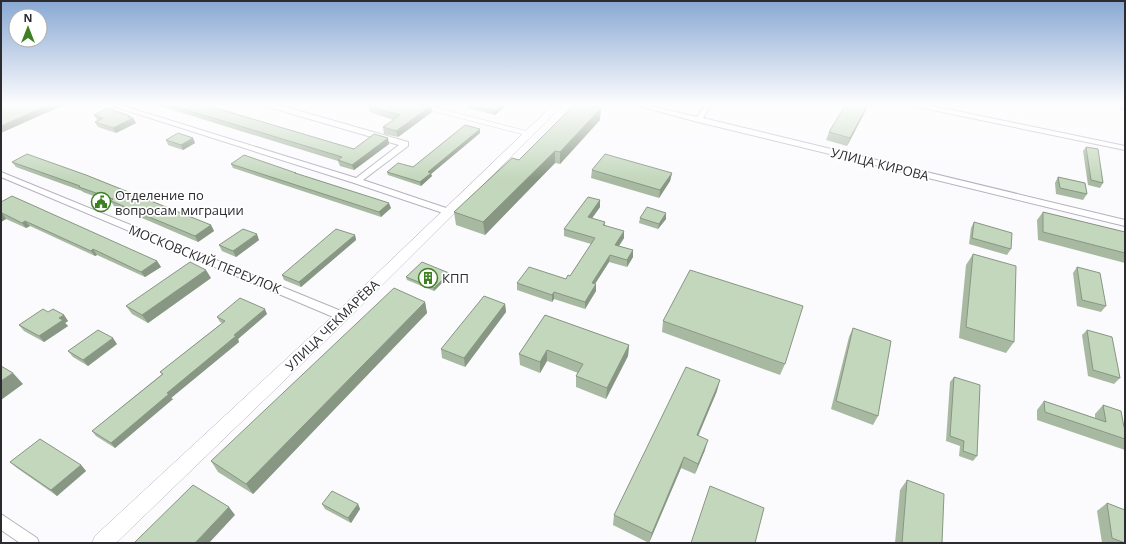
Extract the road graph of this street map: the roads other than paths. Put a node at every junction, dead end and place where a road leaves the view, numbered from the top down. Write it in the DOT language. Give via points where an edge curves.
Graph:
graph roads {
  1 [pos="191,129"];
  2 [pos="355,129"];
  3 [pos="512,129"];
  4 [pos="535,129"];
  5 [pos="737,129"];
  6 [pos="1035,129"];
  7 [pos="530,134"];
  8 [pos="1125,148"];
  9 [pos="1,174"];
  10 [pos="357,181"];
  11 [pos="448,212"];
  12 [pos="1125,223"];
  13 [pos="342,316"];
  14 [pos="1,521"];
  15 [pos="32,543"];
  16 [pos="102,543"];
  1 -- 10 [label="street"];
  2 -- 10 [label="street" via="405,144"];
  3 -- 7 [label="lane"];
  4 -- 7 [label="street, УЛИЦА ЧЕКМАРЁВА"];
  5 -- 12 [label="street, УЛИЦА КИРОВА"];
  6 -- 8 [label="street"];
  7 -- 11 [label="street, УЛИЦА ЧЕКМАРЁВА"];
  9 -- 13 [label="street, МОСКОВСКИЙ ПЕРЕУЛОК"];
  10 -- 11 [label="street"];
  11 -- 13 [label="street, УЛИЦА ЧЕКМАРЁВА"];
  13 -- 16 [label="street, УЛИЦА ЧЕКМАРЁВА"];
  14 -- 15 [label="street"];
}
